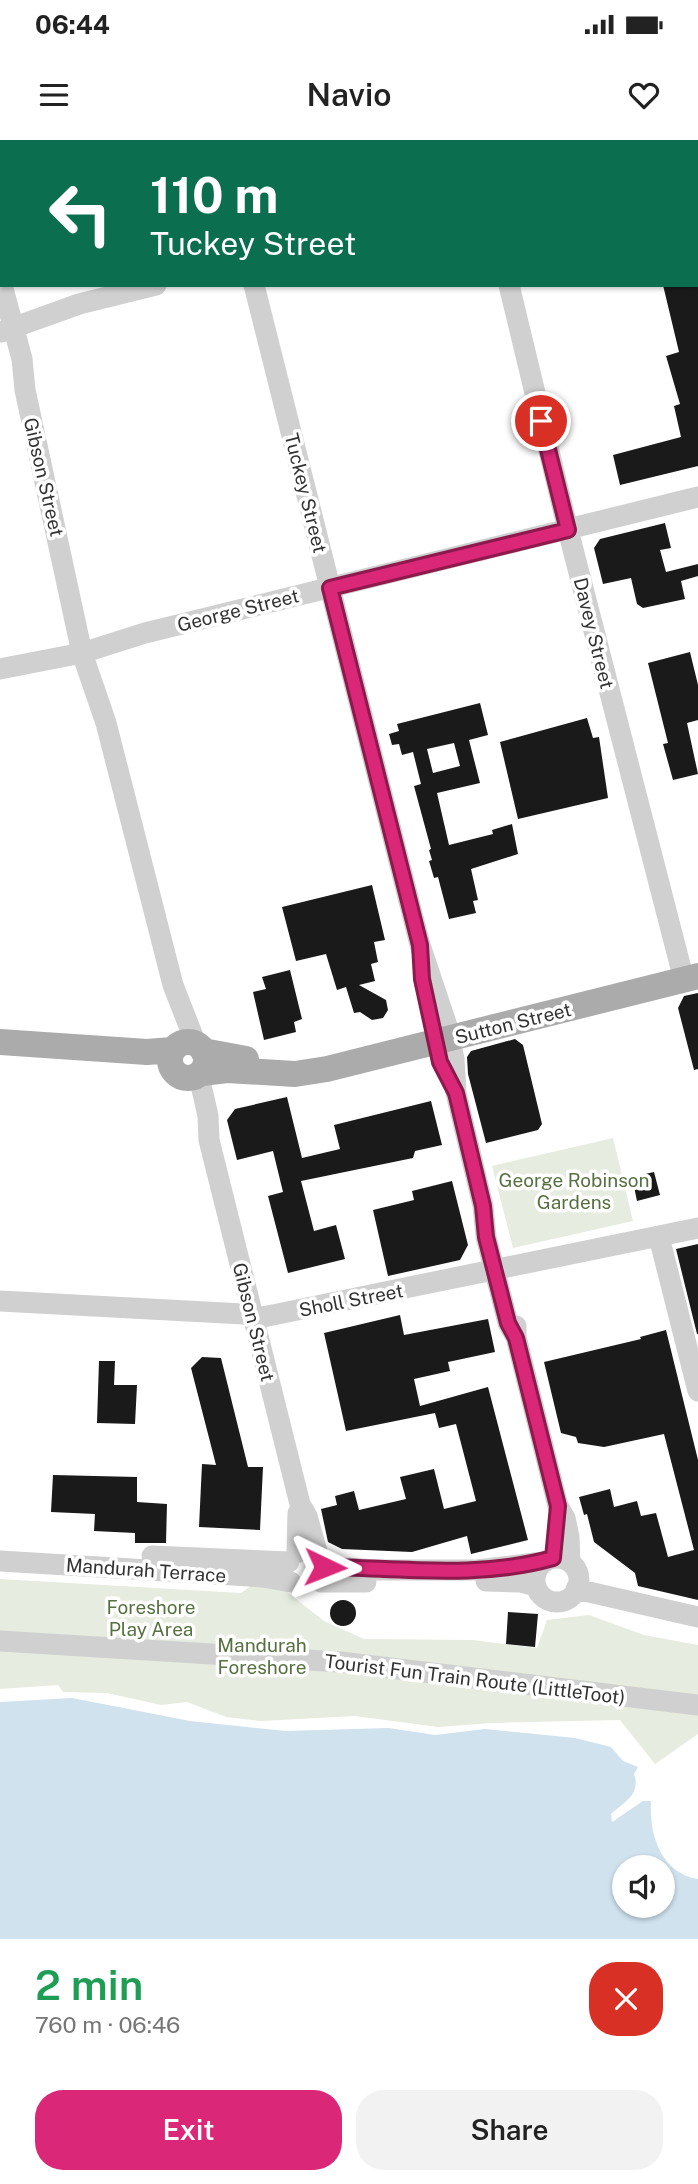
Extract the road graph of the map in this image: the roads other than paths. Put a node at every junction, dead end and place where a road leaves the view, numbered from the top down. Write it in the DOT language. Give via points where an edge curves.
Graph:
graph roads {
  1 [pos="2,287"];
  2 [pos="148,287"];
  3 [pos="255,287"];
  4 [pos="509,287"];
  5 [pos="5,325"];
  6 [pos="698,497"];
  7 [pos="568,530"];
  8 [pos="330,588"];
  9 [pos="87,645"];
  10 [pos="0,668"];
  11 [pos="690,972"];
  12 [pos="441,1034"];
  13 [pos="0,1042"];
  14 [pos="0,1055"];
  15 [pos="188,1061"];
  16 [pos="698,1228"];
  17 [pos="659,1237"];
  18 [pos="499,1270"];
  19 [pos="0,1301"];
  20 [pos="252,1315"];
  21 [pos="698,1391"];
  22 [pos="300,1504"];
  23 [pos="0,1549"];
  24 [pos="0,1561"];
  25 [pos="555,1561"];
  26 [pos="292,1566"];
  27 [pos="322,1568"];
  28 [pos="536,1586"];
  29 [pos="576,1589"];
  30 [pos="698,1617"];
  31 [pos="0,1641"];
  32 [pos="698,1705"];
  1 -- 5 [label="street, Gibson Street"];
  2 -- 5 [label="street"];
  3 -- 8 [label="street, Tuckey Street"];
  4 -- 7 [label="street, Davey Street"];
  5 -- 9 [label="street, Gibson Street" via="22,359 64,564"];
  6 -- 7 [label="street, George Street"];
  7 -- 8 [label="street, George Street"];
  7 -- 11 [label="street, Davey Street"];
  8 -- 9 [label="street, George Street"];
  8 -- 12 [label="street, Tuckey Street" via="420,945 422,979"];
  9 -- 10 [label="street, George Street"];
  9 -- 15 [label="street, Gibson Street"];
  11 -- 12 [label="main road, Sutton Street"];
  12 -- 15 [label="main road, Sutton Street" via="302,1061"];
  12 -- 18 [label="street, Tuckey Street" via="454,1059 456,1093 486,1237"];
  13 -- 15 [label="main road, Sutton Street" via="147,1052"];
  14 -- 15 [label="main road, Sutton Street"];
  15 -- 20 [label="street, Gibson Street" via="197,1119 209,1140"];
  16 -- 17 [label="street, Sholl Street"];
  17 -- 18 [label="street, Sholl Street"];
  17 -- 21 [label="street"];
  18 -- 20 [label="street, Sholl Street" via="272,1316"];
  18 -- 25 [label="street, Tuckey Street" via="508,1323 516,1338 558,1506"];
  19 -- 20 [label="street, Sholl Street"];
  20 -- 22 [label="street, Gibson Street"];
  22 -- 26 [label="street, Gibson Street"];
  22 -- 27 [label="street, Gibson Street"];
  23 -- 26 [label="street, Mandurah Terrace"];
  24 -- 26 [label="street, Mandurah Terrace" via="263,1577"];
  25 -- 27 [label="street" via="477,1570"];
  25 -- 28 [label="street" via="536,1572"];
  25 -- 29 [label="street" via="578,1574"];
  26 -- 27 [label="street" via="308,1551"];
  26 -- 27 [label="street" via="306,1590"];
  27 -- 28 [label="street"];
  28 -- 29 [label="street" via="543,1597 555,1601 568,1599"];
  29 -- 30 [label="street"];
  31 -- 32 [label="street, Tourist Fun Train Route (LittleToot)" via="340,1662"];
}
